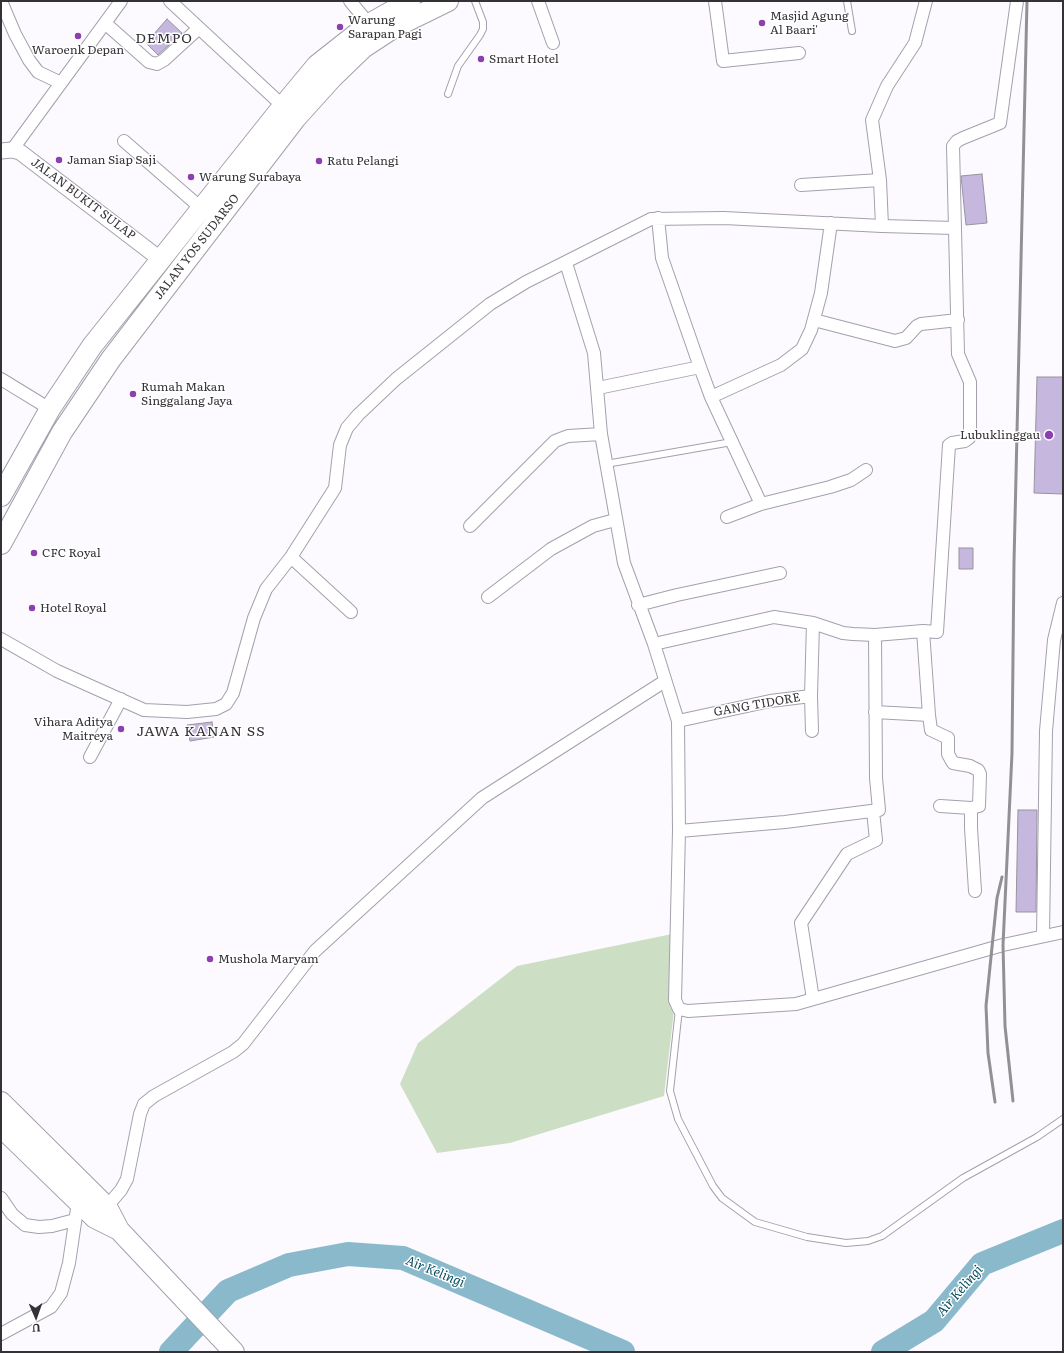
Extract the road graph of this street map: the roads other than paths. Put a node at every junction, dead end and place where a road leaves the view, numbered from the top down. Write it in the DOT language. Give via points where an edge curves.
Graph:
graph roads {
  1 [pos="1,1"];
  2 [pos="121,1"];
  3 [pos="170,1"];
  4 [pos="350,1"];
  5 [pos="410,1"];
  6 [pos="448,1"];
  7 [pos="475,1"];
  8 [pos="538,1"];
  9 [pos="715,1"];
  10 [pos="847,1"];
  11 [pos="926,1"];
  12 [pos="1017,1"];
  13 [pos="424,6"];
  14 [pos="105,23"];
  15 [pos="369,24"];
  16 [pos="200,28"];
  17 [pos="852,31"];
  18 [pos="553,43"];
  19 [pos="799,53"];
  20 [pos="61,83"];
  21 [pos="448,94"];
  22 [pos="283,106"];
  23 [pos="124,141"];
  24 [pos="6,150"];
  25 [pos="880,180"];
  26 [pos="801,185"];
  27 [pos="201,208"];
  28 [pos="658,218"];
  29 [pos="831,223"];
  30 [pos="882,226"];
  31 [pos="954,228"];
  32 [pos="160,259"];
  33 [pos="566,263"];
  34 [pos="177,273"];
  35 [pos="814,320"];
  36 [pos="958,320"];
  37 [pos="700,367"];
  38 [pos="1,379"];
  39 [pos="598,388"];
  40 [pos="711,396"];
  41 [pos="50,409"];
  42 [pos="601,434"];
  43 [pos="732,442"];
  44 [pos="606,464"];
  45 [pos="866,470"];
  46 [pos="6,475"];
  47 [pos="1,496"];
  48 [pos="761,504"];
  49 [pos="727,517"];
  50 [pos="615,520"];
  51 [pos="470,526"];
  52 [pos="1,544"];
  53 [pos="291,557"];
  54 [pos="780,573"];
  55 [pos="488,597"];
  56 [pos="1063,603"];
  57 [pos="638,605"];
  58 [pos="351,612"];
  59 [pos="813,623"];
  60 [pos="923,631"];
  61 [pos="875,635"];
  62 [pos="1,638"];
  63 [pos="654,644"];
  64 [pos="665,680"];
  65 [pos="811,696"];
  66 [pos="121,699"];
  67 [pos="876,712"];
  68 [pos="929,715"];
  69 [pos="678,721"];
  70 [pos="812,731"];
  71 [pos="90,757"];
  72 [pos="940,806"];
  73 [pos="971,808"];
  74 [pos="873,811"];
  75 [pos="678,831"];
  76 [pos="975,891"];
  77 [pos="1063,932"];
  78 [pos="1043,935"];
  79 [pos="813,999"];
  80 [pos="679,1009"];
  81 [pos="1,1102"];
  82 [pos="1063,1119"];
  83 [pos="1,1127"];
  84 [pos="1,1198"];
  85 [pos="77,1211"];
  86 [pos="101,1212"];
  87 [pos="1,1334"];
  88 [pos="234,1352"];
  1 -- 20 [label="street" via="15,34 33,66 38,72"];
  2 -- 14 [label="street"];
  3 -- 16 [label="street"];
  4 -- 15 [label="street"];
  5 -- 15 [label="highway, JALAN YOS SUDARSO"];
  6 -- 13 [label="highway, JALAN YOS SUDARSO"];
  7 -- 21 [label="lane" via="483,29 458,66"];
  8 -- 18 [label="street"];
  9 -- 19 [label="street" via="723,61"];
  10 -- 17 [label="lane"];
  11 -- 25 [label="street" via="914,43 887,86 872,120"];
  12 -- 31 [label="street" via="1000,123 963,138 953,146"];
  13 -- 34 [label="highway, JALAN YOS SUDARSO" via="363,48 332,77 296,118"];
  14 -- 16 [label="street" via="149,62 157,64"];
  14 -- 20 [label="street"];
  15 -- 22 [label="highway, JALAN YOS SUDARSO" via="317,65"];
  16 -- 22 [label="street"];
  20 -- 24 [label="street"];
  22 -- 27 [label="highway, JALAN YOS SUDARSO"];
  23 -- 27 [label="street"];
  24 -- 32 [label="street, JALAN BUKIT SULAP" via="20,152"];
  25 -- 26 [label="street"];
  25 -- 30 [label="street"];
  27 -- 32 [label="highway, JALAN YOS SUDARSO"];
  28 -- 29 [label="street"];
  28 -- 33 [label="street" via="647,220"];
  28 -- 37 [label="street" via="662,258"];
  29 -- 30 [label="street"];
  29 -- 35 [label="street" via="821,293"];
  30 -- 31 [label="street"];
  31 -- 36 [label="street"];
  32 -- 34 [label="highway"];
  32 -- 41 [label="highway, JALAN YOS SUDARSO" via="92,346"];
  33 -- 39 [label="street" via="594,353"];
  33 -- 53 [label="street" via="526,282 490,304 396,379 358,415 347,428 340,445 335,488"];
  34 -- 52 [label="highway, JALAN YOS SUDARSO" via="111,359 62,432"];
  35 -- 36 [label="street" via="895,341 906,338 921,324"];
  35 -- 40 [label="street" via="802,349 781,365"];
  36 -- 60 [label="street" via="958,354 970,382 970,435 964,441 952,442 949,445 937,632"];
  37 -- 39 [label="street"];
  37 -- 40 [label="street"];
  38 -- 41 [label="street"];
  39 -- 42 [label="street"];
  40 -- 43 [label="street"];
  41 -- 46 [label="highway, JALAN YOS SUDARSO"];
  42 -- 44 [label="street"];
  42 -- 51 [label="street" via="568,436 554,442"];
  43 -- 44 [label="lane"];
  43 -- 48 [label="street"];
  44 -- 50 [label="street"];
  45 -- 48 [label="street" via="851,480 830,487"];
  46 -- 47 [label="highway, JALAN YOS SUDARSO"];
  48 -- 49 [label="street"];
  50 -- 55 [label="street" via="593,526 551,549"];
  50 -- 57 [label="street" via="624,563"];
  53 -- 58 [label="street"];
  53 -- 66 [label="street" via="266,589 254,618 233,693 226,704 216,709 187,712 144,710"];
  54 -- 57 [label="street"];
  56 -- 78 [label="street" via="1054,640 1046,731"];
  57 -- 63 [label="street"];
  59 -- 61 [label="street" via="843,633"];
  59 -- 63 [label="street" via="785,618 763,618"];
  59 -- 65 [label="street, GANG TIDORE"];
  60 -- 61 [label="street"];
  60 -- 68 [label="street"];
  61 -- 67 [label="street"];
  62 -- 66 [label="street" via="57,671"];
  63 -- 64 [label="street"];
  64 -- 69 [label="street"];
  64 -- 86 [label="street" via="482,798 314,950 243,1044 144,1104 127,1179 121,1190"];
  65 -- 69 [label="street, GANG TIDORE" via="770,701"];
  65 -- 70 [label="street"];
  66 -- 71 [label="street"];
  67 -- 68 [label="street"];
  67 -- 74 [label="street" via="876,778 880,808"];
  68 -- 73 [label="street" via="931,730 948,738 948,754 953,763 970,766 980,774 979,806"];
  69 -- 75 [label="street"];
  72 -- 73 [label="street"];
  73 -- 76 [label="street"];
  74 -- 75 [label="street" via="786,822"];
  74 -- 79 [label="street" via="876,840 846,854 801,923"];
  75 -- 80 [label="street" via="675,1000"];
  77 -- 78 [label="street"];
  78 -- 79 [label="street"];
  79 -- 80 [label="street" via="787,1005 688,1011"];
  80 -- 82 [label="lane" via="670,1091 678,1119 713,1186 722,1198 755,1222 808,1237 846,1244 868,1241 882,1236 963,1178 1037,1137"];
  81 -- 86 [label="highway"];
  83 -- 85 [label="highway"];
  84 -- 85 [label="street" via="12,1214 25,1225 52,1226"];
  85 -- 86 [label="highway"];
  85 -- 87 [label="street" via="69,1263 61,1293 51,1307"];
  86 -- 88 [label="highway"];
}
